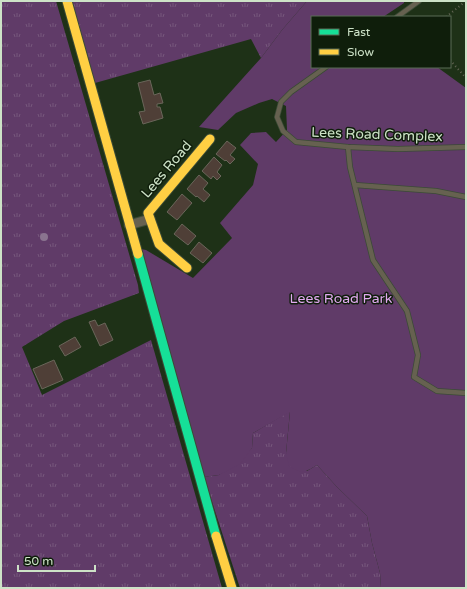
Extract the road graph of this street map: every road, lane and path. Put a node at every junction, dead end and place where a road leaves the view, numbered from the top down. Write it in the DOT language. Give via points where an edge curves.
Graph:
graph roads {
  1 [pos="67,1"];
  2 [pos="419,1"];
  3 [pos="466,1"];
  4 [pos="398,16"];
  5 [pos="447,16"];
  6 [pos="451,61"];
  7 [pos="325,68"];
  8 [pos="466,78"];
  9 [pos="210,139"];
  10 [pos="348,147"];
  11 [pos="466,147"];
  12 [pos="355,185"];
  13 [pos="466,196"];
  14 [pos="150,219"];
  15 [pos="129,225"];
  16 [pos="187,268"];
  17 [pos="466,392"];
  18 [pos="232,588"];
  1 -- 15 [label="street"];
  2 -- 4 [label="lane"];
  3 -- 5 [label="path"];
  6 -- 8 [label="path"];
  7 -- 10 [label="lane, Lees Road Complex" via="281,102 276,117 283,131 296,142"];
  9 -- 14 [label="street, Lees Road" via="148,213"];
  10 -- 11 [label="lane, Lees Road Complex"];
  10 -- 12 [label="lane"];
  12 -- 13 [label="lane" via="436,191"];
  12 -- 17 [label="lane" via="373,260 407,311 418,355 414,377 437,391"];
  14 -- 15 [label="street, Lees Road"];
  14 -- 16 [label="street, Lees Road" via="159,244"];
  15 -- 18 [label="street"];
}
